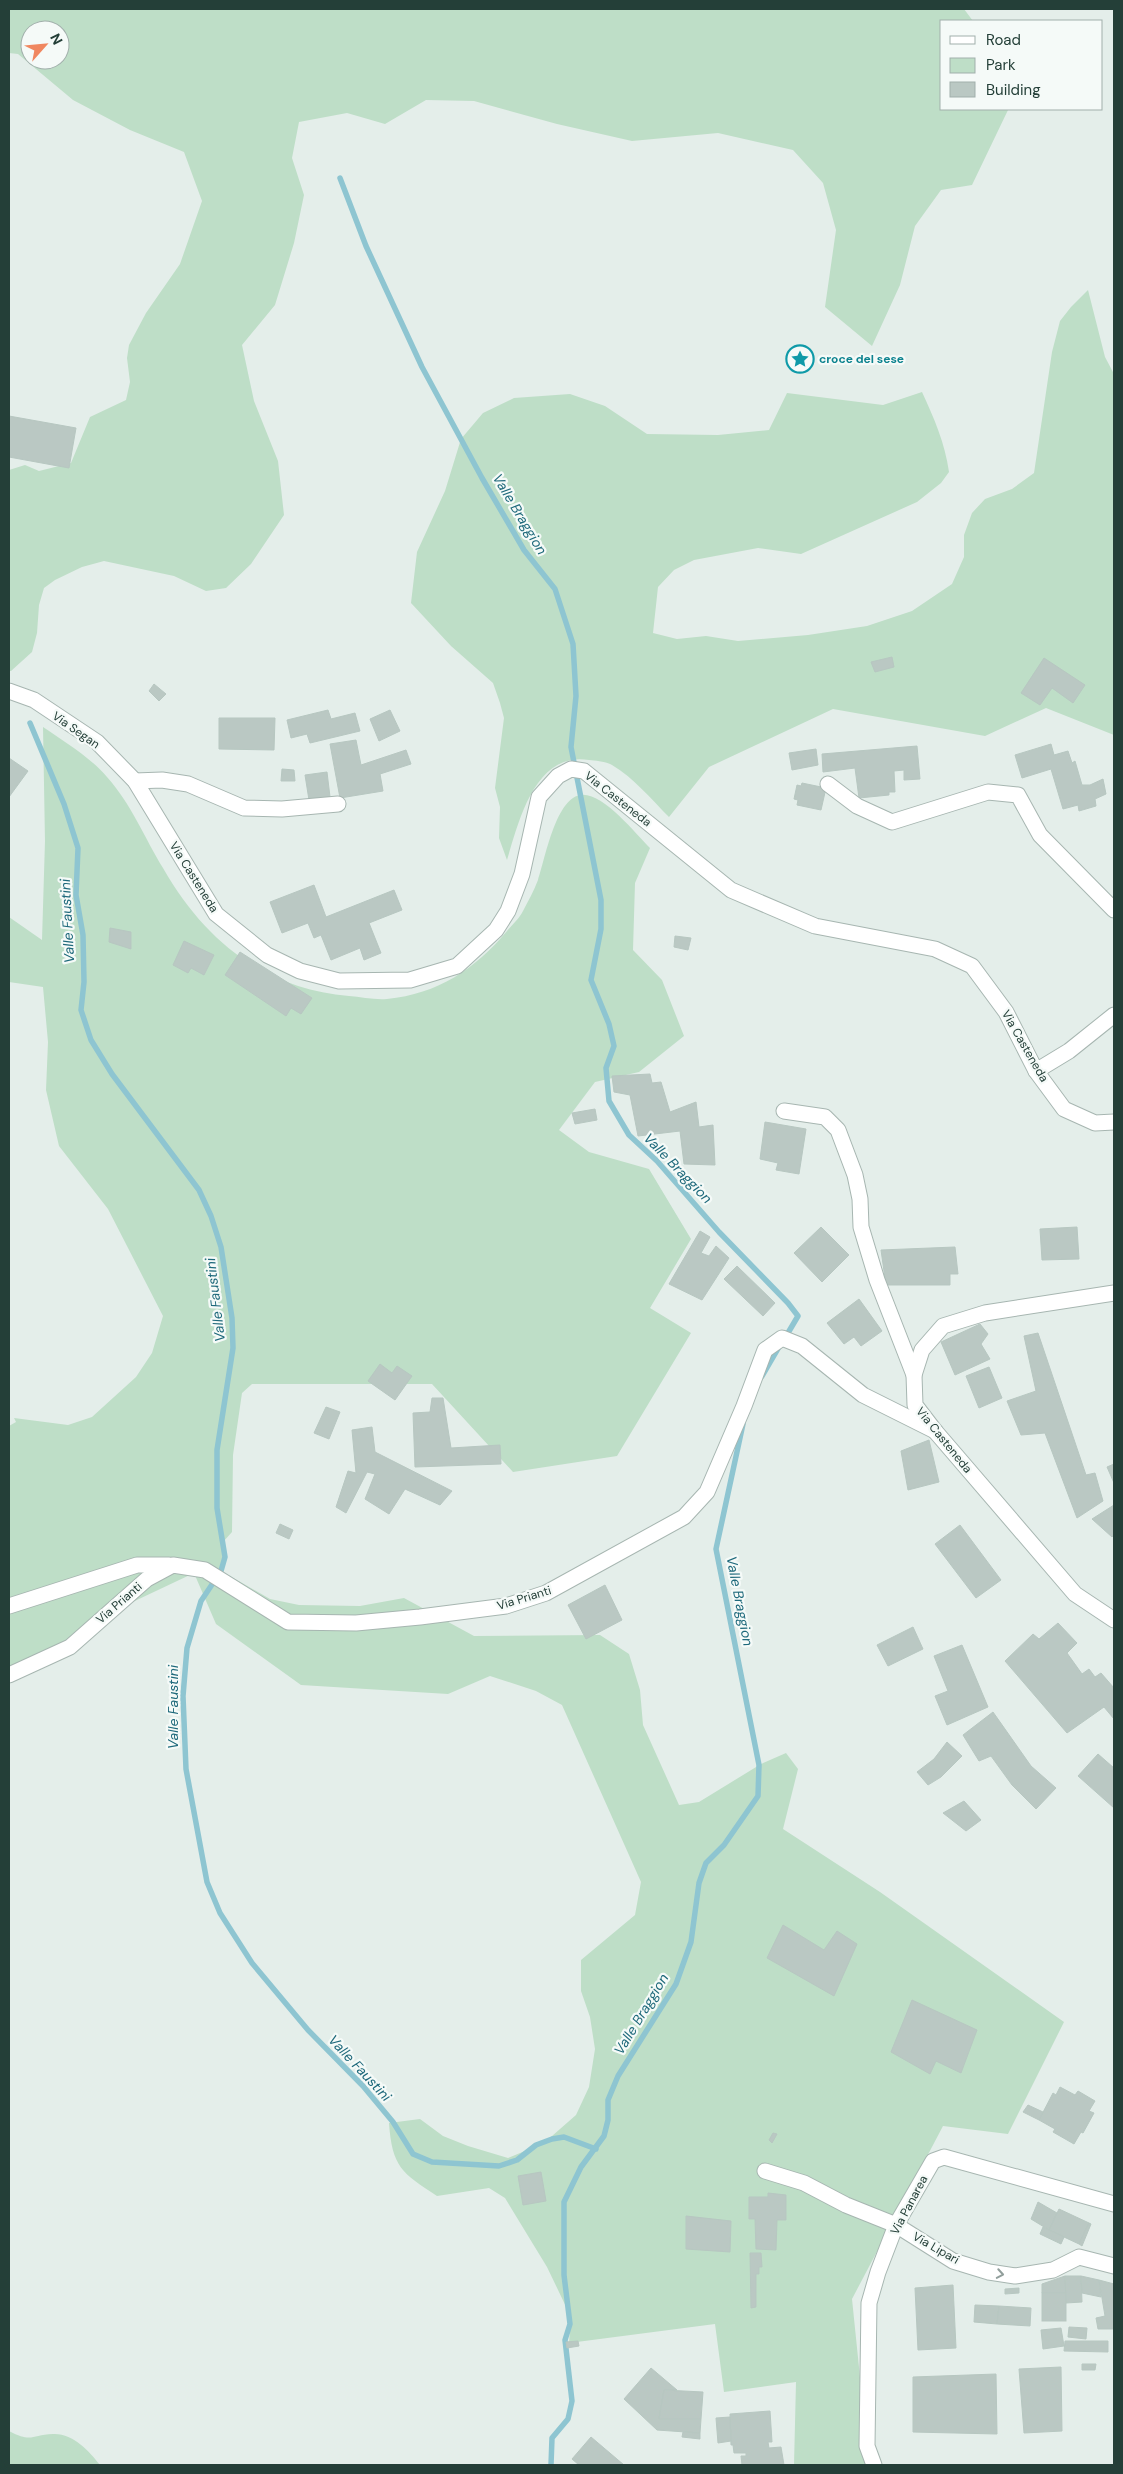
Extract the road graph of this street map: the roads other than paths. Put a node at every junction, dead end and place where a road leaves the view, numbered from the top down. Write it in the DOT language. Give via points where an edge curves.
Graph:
graph roads {
  1 [pos="9,692"];
  2 [pos="135,782"];
  3 [pos="828,784"];
  4 [pos="338,804"];
  5 [pos="1114,910"];
  6 [pos="1114,1015"];
  7 [pos="1036,1071"];
  8 [pos="784,1111"];
  9 [pos="1114,1122"];
  10 [pos="1114,1293"];
  11 [pos="914,1375"];
  12 [pos="935,1431"];
  13 [pos="173,1565"];
  14 [pos="9,1606"];
  15 [pos="1114,1620"];
  16 [pos="9,1675"];
  17 [pos="765,2170"];
  18 [pos="1114,2204"];
  19 [pos="896,2225"];
  20 [pos="1114,2266"];
  21 [pos="874,2465"];
  1 -- 2 [label="street, Via Segan" via="34,700 97,742"];
  2 -- 4 [label="street" via="162,780 188,784 244,808 282,809"];
  2 -- 7 [label="street, Via Casteneda" via="216,914 267,955 300,970 339,981 410,980 458,966 496,930 508,911 522,874 539,797 558,776 571,769 584,771 730,890 815,926 935,949 972,966 1006,1012"];
  3 -- 5 [label="street" via="857,806 892,822 988,792 1018,795 1040,835"];
  6 -- 7 [label="street" via="1069,1051"];
  7 -- 9 [label="street, Via Casteneda" via="1064,1109 1095,1123"];
  8 -- 11 [label="street" via="824,1118 838,1130 855,1175 862,1227 877,1280"];
  10 -- 11 [label="street, Via Casteneda" via="985,1314 943,1326 922,1350"];
  11 -- 12 [label="street, Via Casteneda" via="915,1405"];
  12 -- 13 [label="street, Via Prianti" via="863,1395 802,1346 782,1338 765,1350 707,1492 684,1518 546,1593 506,1606 420,1617 356,1623 288,1622 205,1570"];
  12 -- 15 [label="street, Via Casteneda" via="1075,1594"];
  13 -- 14 [label="street" via="137,1565"];
  13 -- 16 [label="street, Via Prianti" via="147,1579 70,1646"];
  17 -- 19 [label="street, Via Lipari" via="804,2183 846,2205"];
  18 -- 19 [label="street, Via Panarea" via="944,2157 933,2161"];
  19 -- 20 [label="street, Via Lipari, one-way" via="953,2261 1015,2276 1053,2270 1079,2257"];
  19 -- 21 [label="street, Via Panarea" via="869,2302 867,2446"];
}
